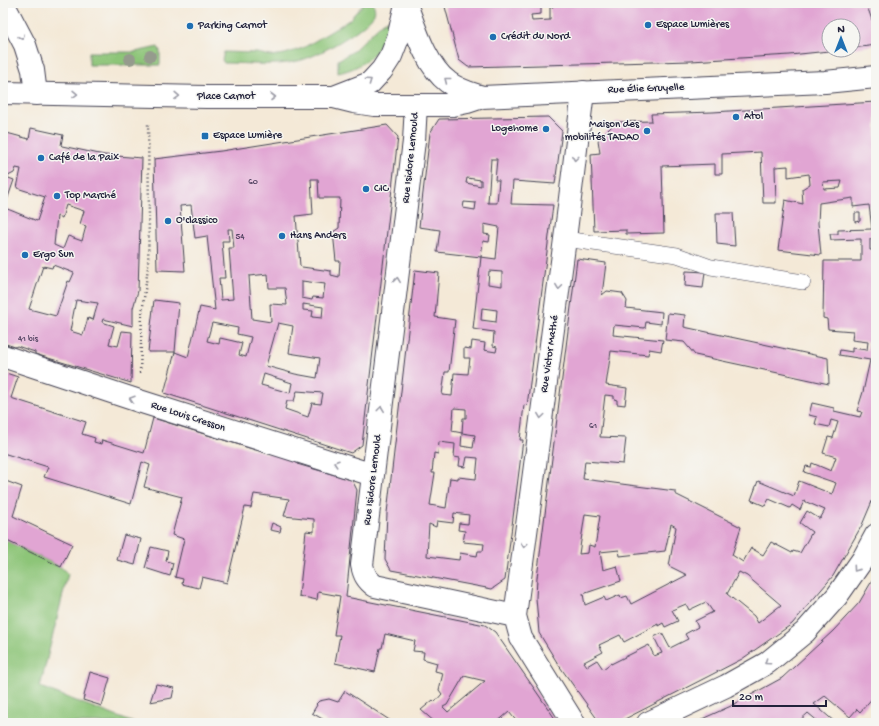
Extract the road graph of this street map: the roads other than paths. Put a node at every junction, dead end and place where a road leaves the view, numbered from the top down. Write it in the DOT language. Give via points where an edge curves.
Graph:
graph roads {
  1 [pos="3,3"];
  2 [pos="406,3"];
  3 [pos="876,77"];
  4 [pos="583,92"];
  5 [pos="3,93"];
  6 [pos="36,94"];
  7 [pos="334,97"];
  8 [pos="482,97"];
  9 [pos="416,105"];
  10 [pos="565,239"];
  11 [pos="803,282"];
  12 [pos="3,356"];
  13 [pos="373,475"];
  14 [pos="876,535"];
  15 [pos="515,616"];
  16 [pos="655,722"];
  17 [pos="574,723"];
  1 -- 6 [label="street, one-way" via="25,44 33,70"];
  7 -- 2 [label="street, one-way" via="370,83 382,70 392,56"];
  8 -- 2 [label="street, one-way" via="465,92 448,82 438,72 420,39"];
  3 -- 4 [label="street, Rue Élie Gruyelle" via="825,82"];
  4 -- 8 [label="street, Rue Élie Gruyelle"];
  4 -- 10 [label="street, Rue Victor Mathé, one-way"];
  5 -- 6 [label="street, Place Carnot"];
  6 -- 7 [label="street, Place Carnot, one-way"];
  7 -- 9 [label="street, Place Carnot" via="374,105"];
  8 -- 9 [label="street, Rue Élie Gruyelle" via="453,105"];
  13 -- 9 [label="street, Rue Isidore Lernould, one-way" via="415,133"];
  10 -- 11 [label="lane" via="677,255 711,267"];
  10 -- 15 [label="street, Rue Victor Mathé, one-way"];
  13 -- 12 [label="street, Rue Louis Cresson, one-way"];
  13 -- 15 [label="street, Rue Isidore Lernould" via="362,565 368,581 375,586"];
  14 -- 16 [label="street, one-way" via="838,596 805,632 767,663"];
  15 -- 17 [label="street" via="521,638"];
}
